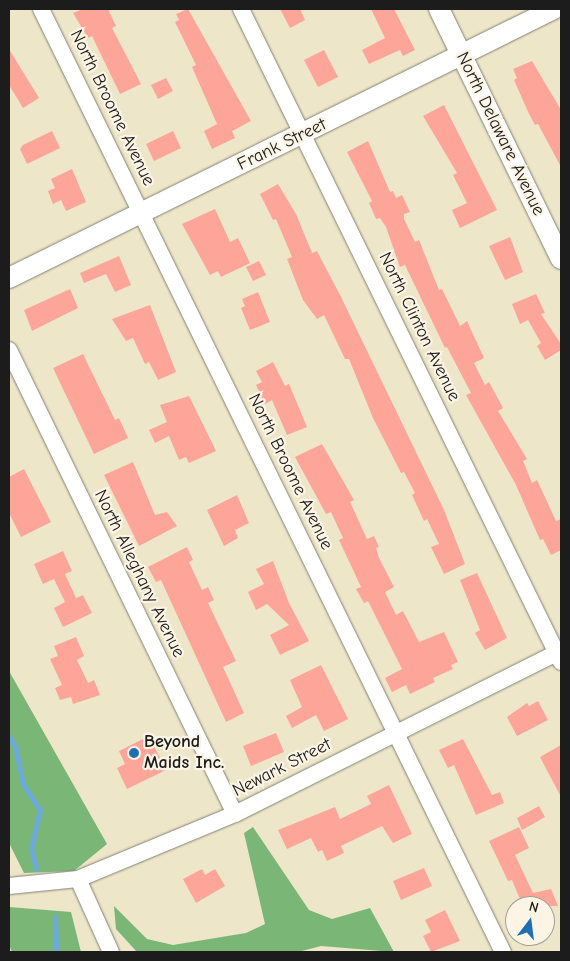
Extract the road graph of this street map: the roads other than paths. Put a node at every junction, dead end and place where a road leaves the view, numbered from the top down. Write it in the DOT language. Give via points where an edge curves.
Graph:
graph roads {
  1 [pos="41,9"];
  2 [pos="241,9"];
  3 [pos="439,9"];
  4 [pos="554,9"];
  5 [pos="461,56"];
  6 [pos="303,135"];
  7 [pos="140,213"];
  8 [pos="561,259"];
  9 [pos="9,278"];
  10 [pos="9,350"];
  11 [pos="560,655"];
  12 [pos="396,733"];
  13 [pos="235,814"];
  14 [pos="78,879"];
  15 [pos="9,886"];
  16 [pos="110,952"];
  17 [pos="503,952"];
  1 -- 7 [label="street, North Broome Avenue"];
  2 -- 6 [label="street, North Clinton Avenue"];
  3 -- 5 [label="street, North Delaware Avenue"];
  4 -- 5 [label="street, Frank Street"];
  5 -- 6 [label="street, Frank Street"];
  5 -- 8 [label="street, North Delaware Avenue"];
  6 -- 7 [label="street, Frank Street"];
  6 -- 11 [label="street, North Clinton Avenue"];
  7 -- 9 [label="street, Frank Street"];
  7 -- 12 [label="street, North Broome Avenue"];
  10 -- 13 [label="street, North Alleghany Avenue"];
  11 -- 12 [label="street, Newark Street"];
  12 -- 13 [label="street, Newark Street"];
  12 -- 17 [label="street, North Broome Avenue"];
  13 -- 14 [label="street, Newark Street"];
  14 -- 15 [label="street, Newark Street"];
  14 -- 16 [label="street"];
}
